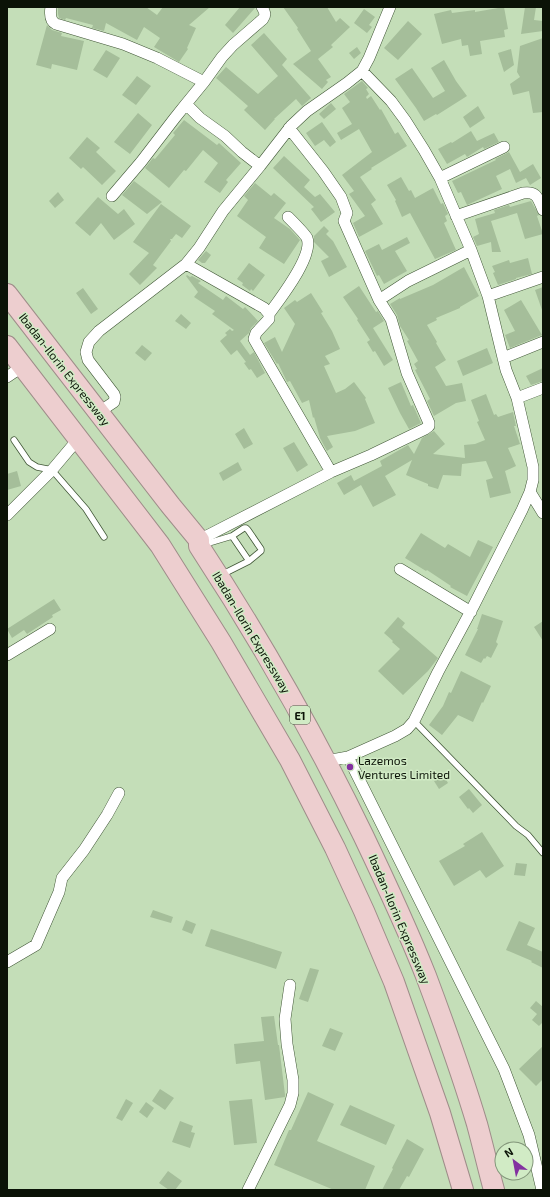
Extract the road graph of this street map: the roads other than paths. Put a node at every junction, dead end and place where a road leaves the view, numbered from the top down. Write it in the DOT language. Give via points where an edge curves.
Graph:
graph roads {
  1 [pos="51,7"];
  2 [pos="262,7"];
  3 [pos="390,7"];
  4 [pos="362,70"];
  5 [pos="204,82"];
  6 [pos="186,104"];
  7 [pos="289,128"];
  8 [pos="504,147"];
  9 [pos="260,166"];
  10 [pos="440,178"];
  11 [pos="112,196"];
  12 [pos="543,210"];
  13 [pos="456,216"];
  14 [pos="288,217"];
  15 [pos="471,250"];
  16 [pos="186,264"];
  17 [pos="543,277"];
  18 [pos="7,294"];
  19 [pos="488,296"];
  20 [pos="379,300"];
  21 [pos="269,314"];
  22 [pos="543,342"];
  23 [pos="7,346"];
  24 [pos="503,358"];
  25 [pos="23,366"];
  26 [pos="7,377"];
  27 [pos="543,388"];
  28 [pos="517,398"];
  29 [pos="99,412"];
  30 [pos="79,438"];
  31 [pos="14,440"];
  32 [pos="52,470"];
  33 [pos="331,472"];
  34 [pos="530,492"];
  35 [pos="543,513"];
  36 [pos="7,515"];
  37 [pos="232,536"];
  38 [pos="104,537"];
  39 [pos="199,543"];
  40 [pos="249,561"];
  41 [pos="400,569"];
  42 [pos="219,576"];
  43 [pos="471,612"];
  44 [pos="50,629"];
  45 [pos="7,655"];
  46 [pos="414,721"];
  47 [pos="348,757"];
  48 [pos="326,761"];
  49 [pos="119,793"];
  50 [pos="543,853"];
  51 [pos="7,962"];
  52 [pos="290,985"];
  53 [pos="248,1190"];
  54 [pos="463,1190"];
  55 [pos="494,1190"];
  56 [pos="542,1190"];
  1 -- 5 [label="street" via="51,20 56,24 129,47"];
  2 -- 5 [label="street" via="265,13 263,20 233,45"];
  3 -- 4 [label="street"];
  4 -- 7 [label="street"];
  4 -- 10 [label="street" via="405,120"];
  5 -- 6 [label="street"];
  6 -- 9 [label="street"];
  6 -- 11 [label="street"];
  7 -- 9 [label="street"];
  7 -- 20 [label="street" via="341,197 347,214 344,221"];
  8 -- 10 [label="street"];
  9 -- 16 [label="street" via="223,211"];
  10 -- 13 [label="street"];
  12 -- 13 [label="street" via="536,196 531,192 523,192"];
  13 -- 15 [label="street"];
  14 -- 21 [label="street" via="307,238 308,246 294,279"];
  15 -- 19 [label="street"];
  15 -- 20 [label="street" via="408,281"];
  16 -- 21 [label="street" via="264,308"];
  16 -- 29 [label="street" via="89,342 86,352 88,360 115,398 114,402"];
  17 -- 19 [label="street"];
  18 -- 29 [label="highway, Ibadan-Ilorin Expressway / E1"];
  19 -- 24 [label="street"];
  20 -- 33 [label="street" via="391,319 407,373 429,423 425,429"];
  21 -- 33 [label="street" via="270,319 256,333 254,339"];
  22 -- 24 [label="street"];
  23 -- 25 [label="highway"];
  24 -- 28 [label="street"];
  25 -- 26 [label="street"];
  25 -- 30 [label="highway"];
  27 -- 28 [label="street"];
  28 -- 34 [label="street" via="533,467"];
  29 -- 39 [label="highway, Ibadan-Ilorin Expressway / E1"];
  30 -- 32 [label="street"];
  30 -- 54 [label="highway" via="160,545 246,683 311,800 364,911 394,982 440,1113"];
  31 -- 32 [label="lane" via="29,462 37,467"];
  32 -- 36 [label="street"];
  32 -- 38 [label="lane" via="86,509"];
  33 -- 39 [label="street"];
  34 -- 35 [label="street"];
  34 -- 43 [label="street"];
  37 -- 39 [label="lane"];
  37 -- 40 [label="lane"];
  37 -- 40 [label="lane" via="246,528 261,549"];
  39 -- 42 [label="highway, Ibadan-Ilorin Expressway / E1"];
  40 -- 42 [label="lane"];
  41 -- 43 [label="street"];
  42 -- 48 [label="highway, Ibadan-Ilorin Expressway / E1" via="266,653"];
  43 -- 46 [label="street"];
  44 -- 45 [label="street"];
  46 -- 47 [label="street" via="395,736"];
  46 -- 50 [label="lane"];
  47 -- 48 [label="street"];
  47 -- 56 [label="street" via="504,1068 529,1135"];
  48 -- 55 [label="highway, Ibadan-Ilorin Expressway / E1" via="392,894 426,976 477,1124"];
  49 -- 51 [label="street" via="108,815 62,878 59,892 36,945"];
  52 -- 53 [label="street" via="285,1019 293,1093 290,1105"];
}
